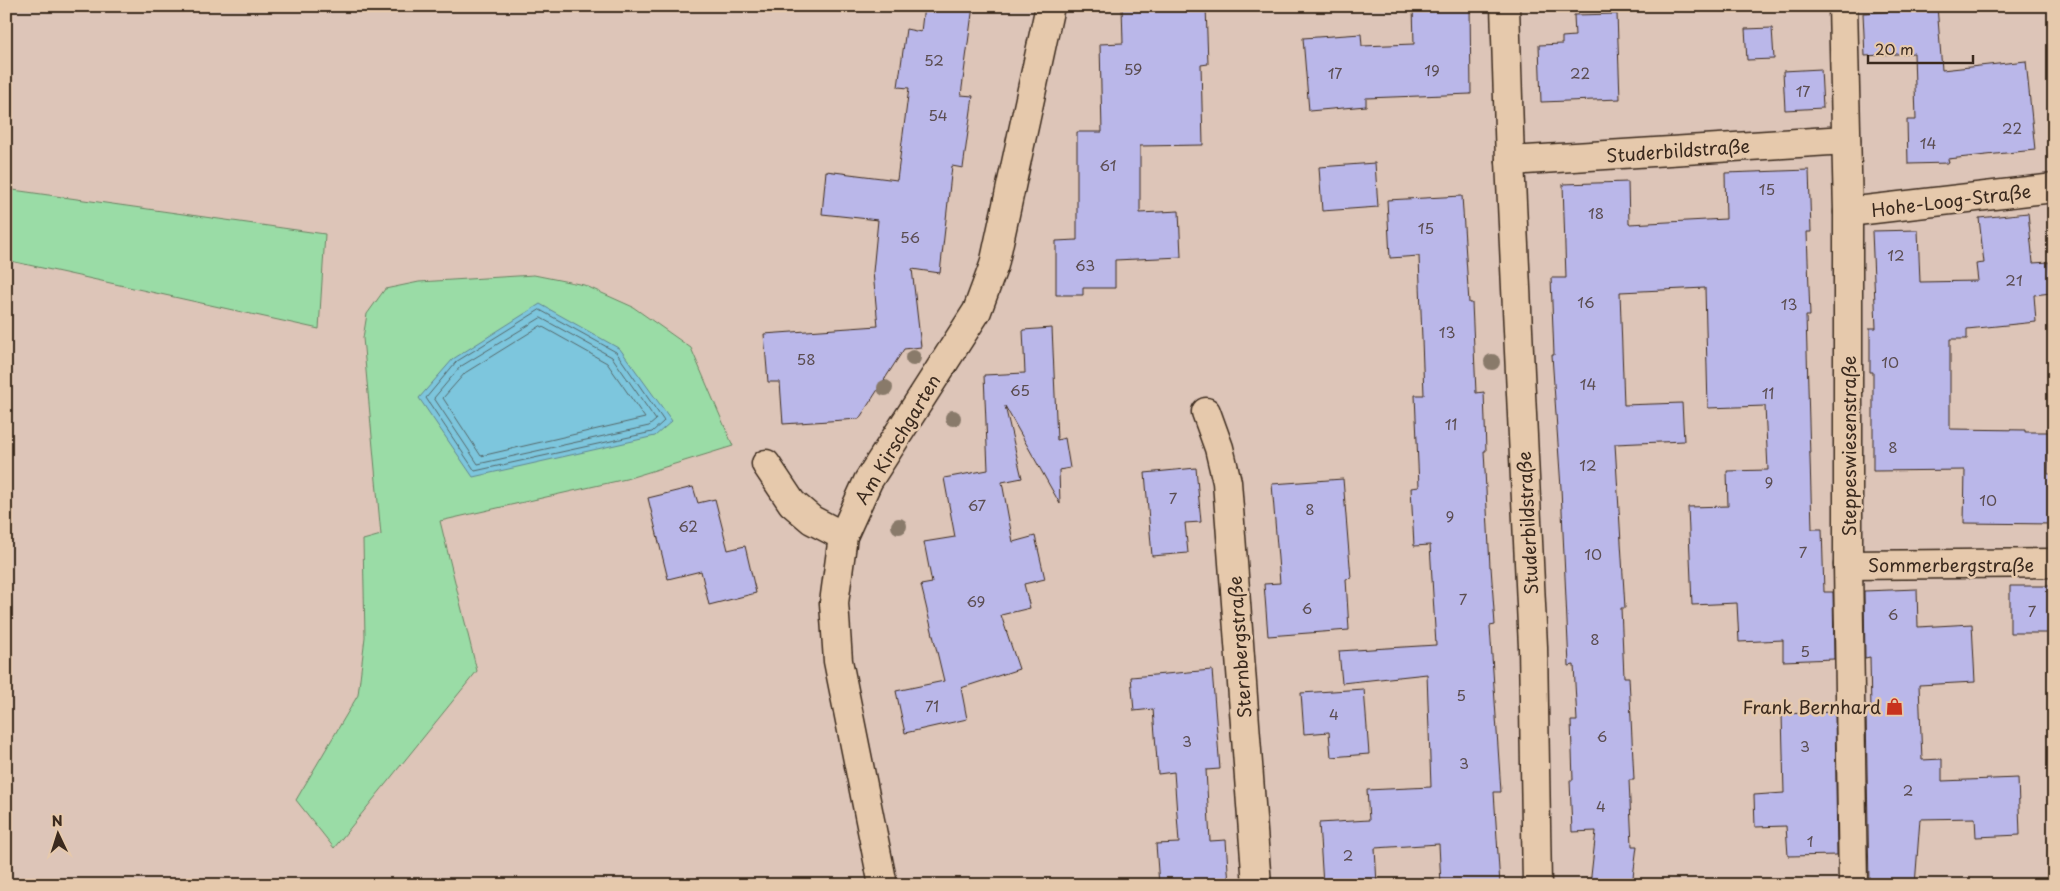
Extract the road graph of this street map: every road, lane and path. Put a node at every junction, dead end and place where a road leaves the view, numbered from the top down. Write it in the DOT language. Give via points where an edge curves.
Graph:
graph roads {
  1 [pos="1050,6"];
  2 [pos="1505,6"];
  3 [pos="1843,6"];
  4 [pos="1846,140"];
  5 [pos="1510,161"];
  6 [pos="2054,188"];
  7 [pos="1848,212"];
  8 [pos="1206,412"];
  9 [pos="766,464"];
  10 [pos="843,536"];
  11 [pos="2054,563"];
  12 [pos="1848,565"];
  13 [pos="883,885"];
  14 [pos="1257,885"];
  15 [pos="1537,885"];
  16 [pos="1853,885"];
  1 -- 10 [label="street, Am Kirschgarten" via="994,265 977,311 868,481"];
  2 -- 5 [label="street, Studerbildstraße"];
  3 -- 4 [label="street, Steppeswiesenstraße"];
  4 -- 5 [label="street, Studerbildstraße"];
  4 -- 7 [label="street, Steppeswiesenstraße"];
  5 -- 15 [label="street, Studerbildstraße" via="1533,647"];
  6 -- 7 [label="street, Hohe-Loog-Straße"];
  7 -- 12 [label="street, Steppeswiesenstraße"];
  8 -- 14 [label="street, Sternbergstraße" via="1227,482"];
  9 -- 10 [label="street" via="792,503 812,520"];
  10 -- 13 [label="street, Am Kirschgarten" via="834,603 838,661"];
  11 -- 12 [label="street, Sommerbergstraße"];
  12 -- 16 [label="street, Steppeswiesenstraße"];
}
